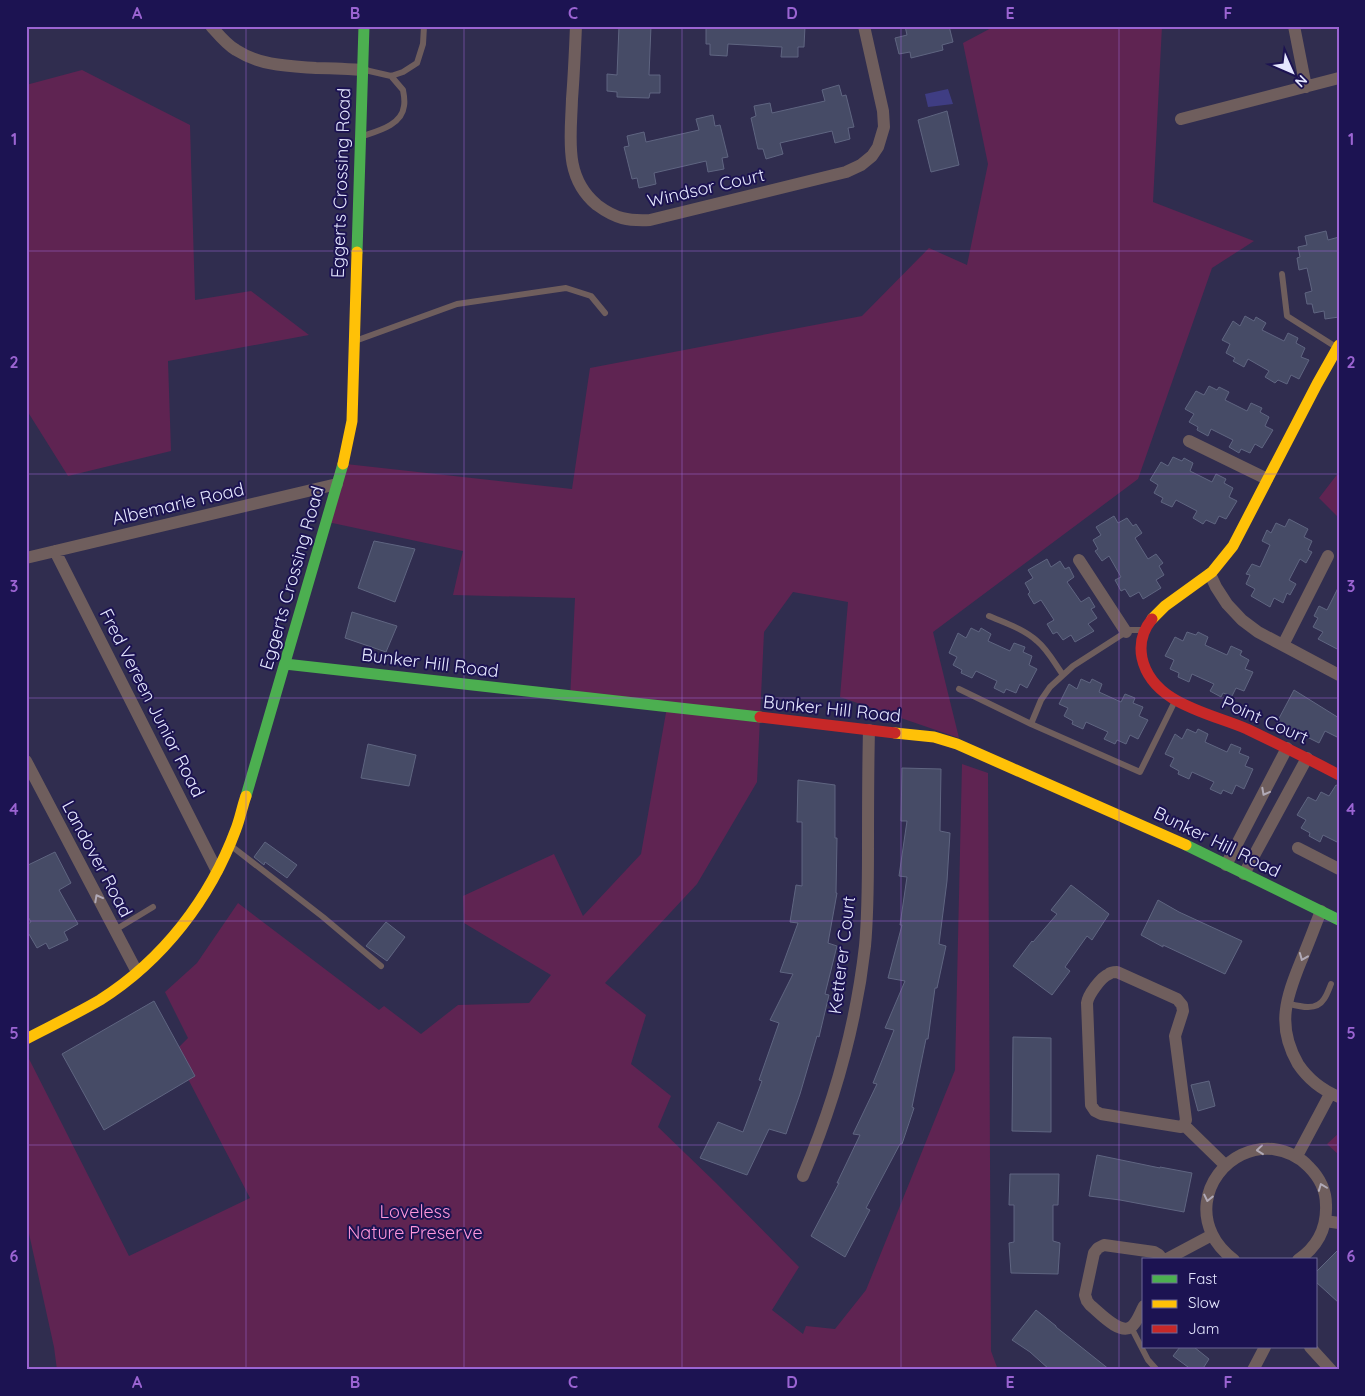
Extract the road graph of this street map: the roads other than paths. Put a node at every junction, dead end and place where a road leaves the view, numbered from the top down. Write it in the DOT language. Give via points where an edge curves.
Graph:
graph roads {
  1 [pos="211,26"];
  2 [pos="364,26"];
  3 [pos="424,26"];
  4 [pos="576,26"];
  5 [pos="864,26"];
  6 [pos="1294,26"];
  7 [pos="363,70"];
  8 [pos="391,76"];
  9 [pos="1339,78"];
  10 [pos="1306,87"];
  11 [pos="1181,119"];
  12 [pos="360,137"];
  13 [pos="1282,274"];
  14 [pos="605,313"];
  15 [pos="354,341"];
  16 [pos="1338,347"];
  17 [pos="1190,441"];
  18 [pos="1268,480"];
  19 [pos="337,484"];
  20 [pos="55,551"];
  21 [pos="1328,556"];
  22 [pos="26,558"];
  23 [pos="1079,560"];
  24 [pos="1210,574"];
  25 [pos="989,616"];
  26 [pos="1145,630"];
  27 [pos="1126,632"];
  28 [pos="1283,645"];
  29 [pos="285,664"];
  30 [pos="1063,675"];
  31 [pos="1339,675"];
  32 [pos="959,688"];
  33 [pos="1175,700"];
  34 [pos="1031,724"];
  35 [pos="869,730"];
  36 [pos="1287,748"];
  37 [pos="1307,758"];
  38 [pos="26,761"];
  39 [pos="1339,775"];
  40 [pos="228,845"];
  41 [pos="1298,848"];
  42 [pos="1226,865"];
  43 [pos="1339,869"];
  44 [pos="217,872"];
  45 [pos="1244,874"];
  46 [pos="153,907"];
  47 [pos="1321,911"];
  48 [pos="1339,920"];
  49 [pos="115,930"];
  50 [pos="382,966"];
  51 [pos="137,972"];
  52 [pos="1331,984"];
  53 [pos="1286,1003"];
  54 [pos="26,1039"];
  55 [pos="1334,1095"];
  56 [pos="1184,1124"];
  57 [pos="1297,1156"];
  58 [pos="1225,1165"];
  59 [pos="803,1176"];
  60 [pos="1326,1221"];
  61 [pos="1339,1223"];
  62 [pos="1212,1235"];
  63 [pos="1162,1258"];
  64 [pos="1168,1258"];
  65 [pos="1232,1258"];
  66 [pos="1301,1258"];
  67 [pos="1142,1310"];
  68 [pos="1131,1327"];
  69 [pos="1264,1348"];
  70 [pos="1311,1348"];
  71 [pos="1157,1370"];
  72 [pos="1253,1370"];
  73 [pos="1330,1370"];
  1 -- 7 [label="street" via="236,50 254,60 289,67"];
  2 -- 7 [label="street, Eggerts Crossing Road"];
  3 -- 8 [label="lane" via="417,63"];
  4 -- 5 [label="street, Windsor Court" via="570,145 574,169 583,191 593,201 605,211 632,221 650,220 846,172 872,156 884,128 883,111"];
  6 -- 10 [label="street"];
  7 -- 8 [label="lane"];
  7 -- 12 [label="street, Eggerts Crossing Road"];
  8 -- 12 [label="lane" via="403,90 404,108 395,122"];
  9 -- 10 [label="street"];
  10 -- 11 [label="street"];
  12 -- 15 [label="street, Eggerts Crossing Road"];
  13 -- 16 [label="lane" via="1287,316"];
  14 -- 15 [label="lane" via="591,296 566,288 457,304"];
  15 -- 19 [label="street, Eggerts Crossing Road" via="352,421"];
  16 -- 18 [label="street"];
  17 -- 18 [label="street"];
  18 -- 24 [label="street" via="1233,546"];
  19 -- 20 [label="street, Albemarle Road"];
  19 -- 29 [label="street, Eggerts Crossing Road"];
  20 -- 22 [label="street, Albemarle Road"];
  20 -- 44 [label="street, Fred Vereen Junior Road"];
  21 -- 28 [label="street"];
  23 -- 27 [label="street"];
  24 -- 26 [label="street" via="1168,604"];
  24 -- 28 [label="street" via="1227,604 1242,620"];
  25 -- 30 [label="lane" via="1037,641"];
  26 -- 27 [label="lane"];
  26 -- 33 [label="street, Point Court" via="1141,642 1144,666 1150,678"];
  27 -- 30 [label="lane"];
  28 -- 31 [label="street"];
  29 -- 35 [label="street, Bunker Hill Road"];
  29 -- 40 [label="street, Eggerts Crossing Road" via="236,829"];
  30 -- 34 [label="lane" via="1041,700"];
  32 -- 34 [label="lane"];
  33 -- 34 [label="lane" via="1140,772"];
  33 -- 36 [label="street, Point Court"];
  35 -- 42 [label="street, Bunker Hill Road" via="934,737 957,744"];
  35 -- 59 [label="street, Ketterer Court" via="865,945 844,1060 829,1110"];
  36 -- 37 [label="street, Point Court"];
  36 -- 42 [label="street, one-way"];
  37 -- 39 [label="street, Point Court"];
  37 -- 45 [label="street"];
  49 -- 38 [label="street, Landover Road, one-way"];
  40 -- 44 [label="street, Eggerts Crossing Road"];
  40 -- 50 [label="lane"];
  41 -- 43 [label="street"];
  42 -- 45 [label="street, Bunker Hill Road"];
  44 -- 51 [label="street, Eggerts Crossing Road" via="180,928"];
  45 -- 47 [label="street, Bunker Hill Road"];
  46 -- 49 [label="lane"];
  47 -- 48 [label="street, Bunker Hill Road"];
  47 -- 53 [label="street, one-way"];
  49 -- 51 [label="street, Landover Road"];
  51 -- 54 [label="street, Eggerts Crossing Road" via="110,993"];
  52 -- 53 [label="lane" via="1324,1001 1318,1005 1306,1008"];
  53 -- 55 [label="street" via="1287,1038 1293,1055 1314,1083"];
  55 -- 57 [label="street"];
  56 -- 56 [label="street" via="1175,1036 1182,1005 1125,976 1110,973 1086,1003 1091,1105 1101,1114 1181,1127"];
  56 -- 58 [label="street"];
  57 -- 58 [label="street, one-way" via="1280,1150 1259,1149 1238,1156"];
  60 -- 57 [label="street, one-way" via="1324,1190 1317,1176"];
  58 -- 62 [label="street, one-way" via="1214,1178 1206,1207"];
  60 -- 61 [label="street"];
  60 -- 66 [label="street" via="1315,1245"];
  62 -- 64 [label="street"];
  62 -- 65 [label="street"];
  63 -- 68 [label="street" via="1154,1252 1104,1245 1094,1253 1085,1295 1087,1301 1118,1328"];
  67 -- 68 [label="street"];
  68 -- 71 [label="lane" via="1148,1360"];
  69 -- 72 [label="street"];
  70 -- 73 [label="street"];
}
